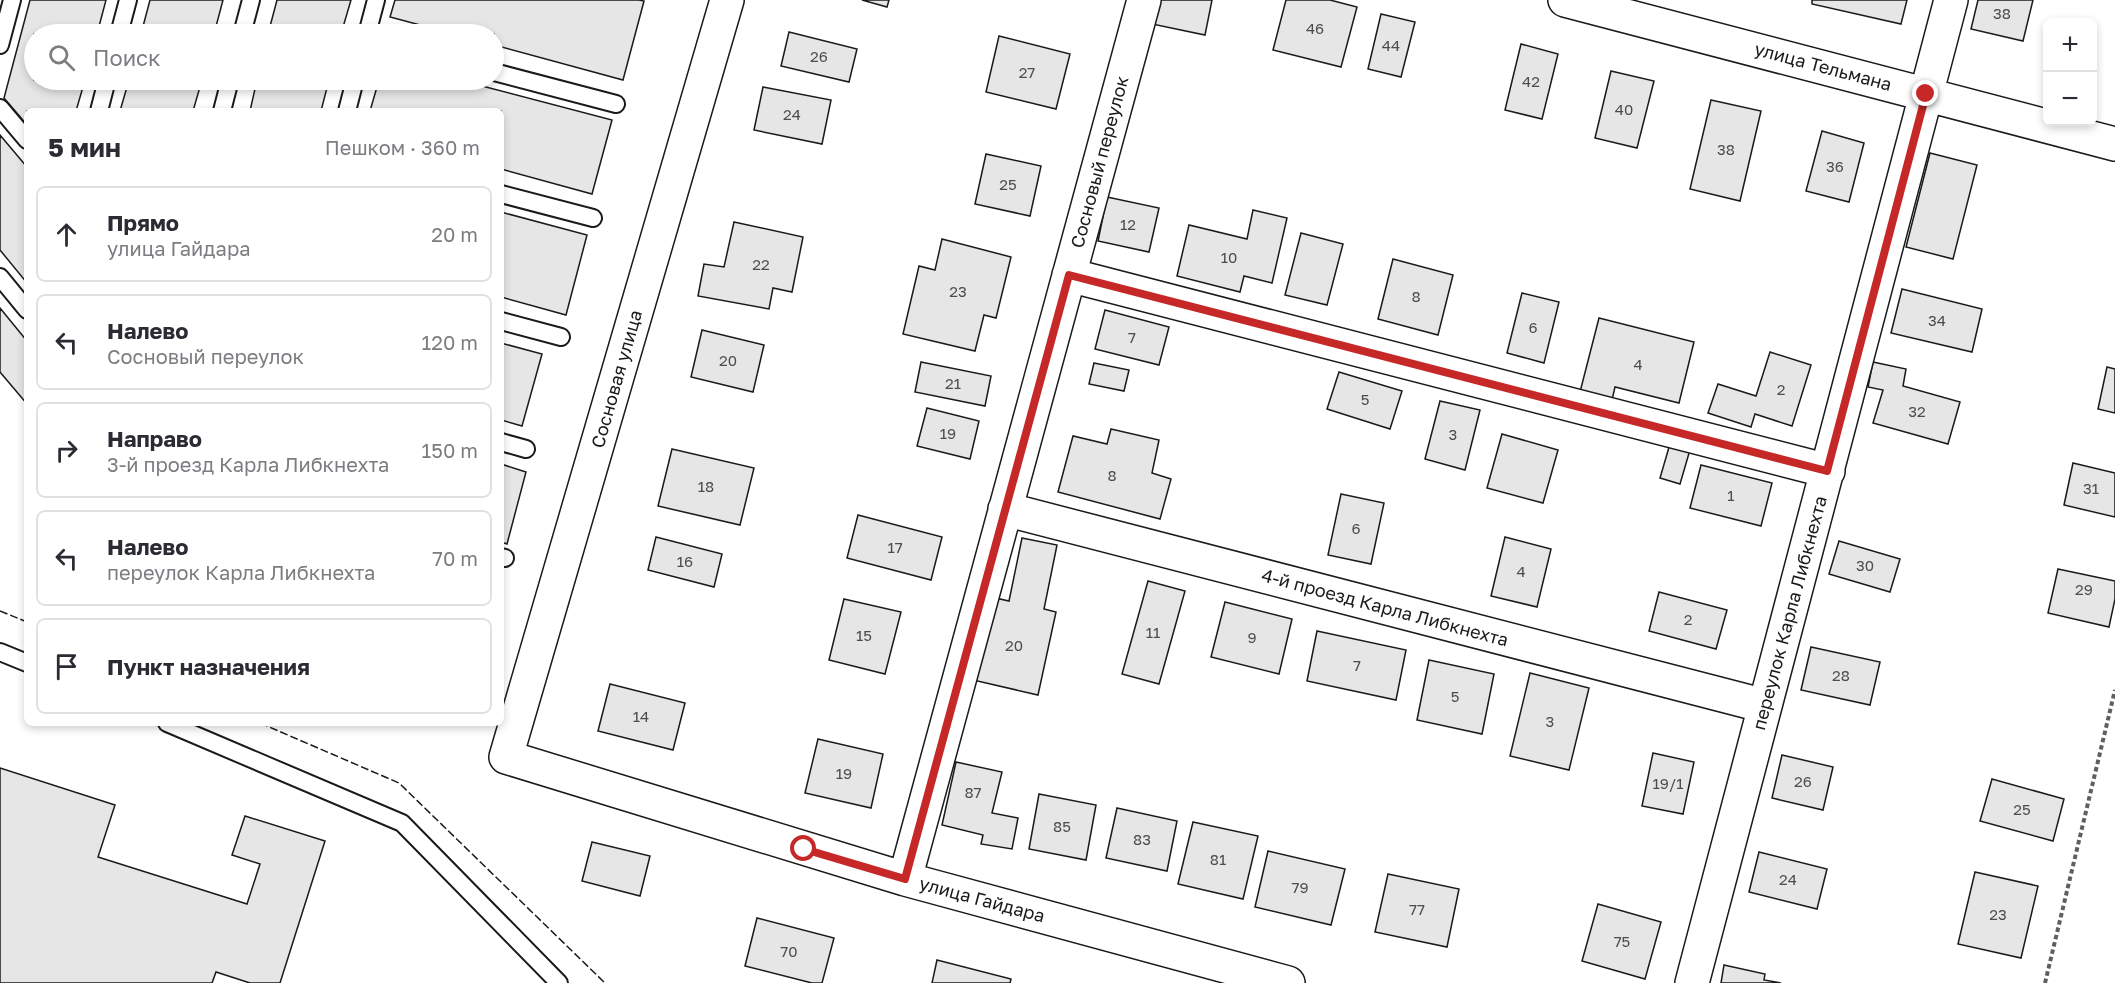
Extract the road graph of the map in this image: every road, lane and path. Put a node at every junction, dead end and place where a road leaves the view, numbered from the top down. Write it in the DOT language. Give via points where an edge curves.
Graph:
graph roads {
  1 [pos="12,0"];
  2 [pos="128,0"];
  3 [pos="251,0"];
  4 [pos="376,0"];
  5 [pos="727,0"];
  6 [pos="1144,0"];
  7 [pos="1565,0"];
  8 [pos="1951,0"];
  9 [pos="122,24"];
  10 [pos="245,24"];
  11 [pos="370,24"];
  12 [pos="0,45"];
  13 [pos="504,75"];
  14 [pos="104,90"];
  15 [pos="227,90"];
  16 [pos="352,90"];
  17 [pos="1926,94"];
  18 [pos="616,104"];
  19 [pos="0,108"];
  20 [pos="100,108"];
  21 [pos="223,108"];
  22 [pos="348,108"];
  23 [pos="24,136"];
  24 [pos="2115,144"];
  25 [pos="504,195"];
  26 [pos="593,218"];
  27 [pos="1069,275"];
  28 [pos="0,276"];
  29 [pos="24,306"];
  30 [pos="504,322"];
  31 [pos="561,337"];
  32 [pos="504,443"];
  33 [pos="526,449"];
  34 [pos="1827,471"];
  35 [pos="1005,509"];
  36 [pos="0,652"];
  37 [pos="24,662"];
  38 [pos="2115,690"];
  39 [pos="1765,706"];
  40 [pos="174,726"];
  41 [pos="506,757"];
  42 [pos="905,879"];
  43 [pos="559,983"];
  44 [pos="1288,983"];
  45 [pos="1692,983"];
  46 [pos="2045,983"];
  1 -- 12 [label="lane"];
  2 -- 9 [label="lane"];
  3 -- 10 [label="lane"];
  4 -- 11 [label="lane"];
  5 -- 41 [label="street, Сосновая улица"];
  6 -- 27 [label="street, Сосновый переулок"];
  7 -- 17 [label="street, улица Тельмана"];
  8 -- 17 [label="street, переулок Карла Либкнехта"];
  13 -- 18 [label="lane"];
  14 -- 20 [label="lane"];
  15 -- 21 [label="lane"];
  16 -- 22 [label="lane"];
  17 -- 24 [label="street, улица Тельмана"];
  17 -- 34 [label="street, переулок Карла Либкнехта"];
  19 -- 23 [label="lane"];
  25 -- 26 [label="lane"];
  27 -- 34 [label="street"];
  27 -- 35 [label="street, Сосновый переулок"];
  28 -- 29 [label="lane"];
  30 -- 31 [label="lane"];
  32 -- 33 [label="lane"];
  34 -- 39 [label="street, переулок Карла Либкнехта"];
  35 -- 39 [label="street, 4-й проезд Карла Либкнехта"];
  35 -- 42 [label="street, Сосновый переулок"];
  36 -- 37 [label="lane"];
  38 -- 46 [label="path"];
  39 -- 45 [label="street, переулок Карла Либкнехта"];
  40 -- 43 [label="lane" via="402,823"];
  41 -- 42 [label="street, улица Гайдара"];
  42 -- 44 [label="street, улица Гайдара"];
}
